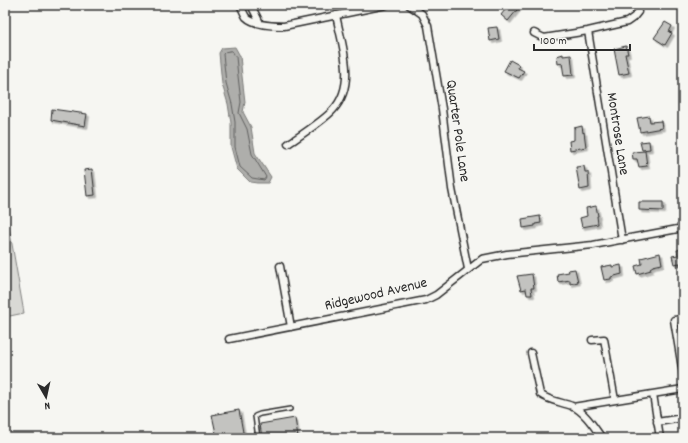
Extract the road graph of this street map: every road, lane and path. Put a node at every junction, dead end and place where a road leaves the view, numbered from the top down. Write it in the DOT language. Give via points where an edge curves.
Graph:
graph roads {
  1 [pos="240,5"];
  2 [pos="251,5"];
  3 [pos="386,5"];
  4 [pos="409,5"];
  5 [pos="638,12"];
  6 [pos="336,16"];
  7 [pos="260,23"];
  8 [pos="588,32"];
  9 [pos="534,33"];
  10 [pos="288,144"];
  11 [pos="683,228"];
  12 [pos="622,240"];
  13 [pos="280,266"];
  14 [pos="468,269"];
  15 [pos="683,319"];
  16 [pos="291,327"];
  17 [pos="229,339"];
  18 [pos="592,340"];
  19 [pos="531,353"];
  20 [pos="683,374"];
  21 [pos="683,389"];
  22 [pos="653,394"];
  23 [pos="615,400"];
  24 [pos="574,407"];
  25 [pos="290,409"];
  26 [pos="683,418"];
  27 [pos="658,422"];
  28 [pos="258,438"];
  29 [pos="602,438"];
  30 [pos="660,438"];
  1 -- 7 [label="street" via="246,17"];
  2 -- 7 [label="street"];
  3 -- 6 [label="street"];
  4 -- 14 [label="street, Quarter Pole Lane" via="422,14 428,26 452,189"];
  5 -- 8 [label="street" via="626,22"];
  6 -- 7 [label="street" via="284,26"];
  6 -- 10 [label="street" via="346,70 341,98 333,111"];
  8 -- 9 [label="street" via="544,38"];
  8 -- 12 [label="street, Montrose Lane"];
  11 -- 12 [label="street, Ridgewood Avenue"];
  12 -- 14 [label="street, Ridgewood Avenue" via="497,256 482,259"];
  13 -- 16 [label="street"];
  14 -- 16 [label="street, Ridgewood Avenue" via="426,300"];
  15 -- 20 [label="street" via="674,320"];
  16 -- 17 [label="street, Ridgewood Avenue"];
  18 -- 23 [label="street" via="604,339"];
  19 -- 24 [label="street" via="540,394"];
  21 -- 22 [label="street"];
  22 -- 23 [label="street"];
  22 -- 27 [label="street"];
  23 -- 24 [label="street"];
  24 -- 29 [label="street"];
  25 -- 28 [label="lane" via="255,416"];
  26 -- 27 [label="street"];
  27 -- 30 [label="street"];
}
